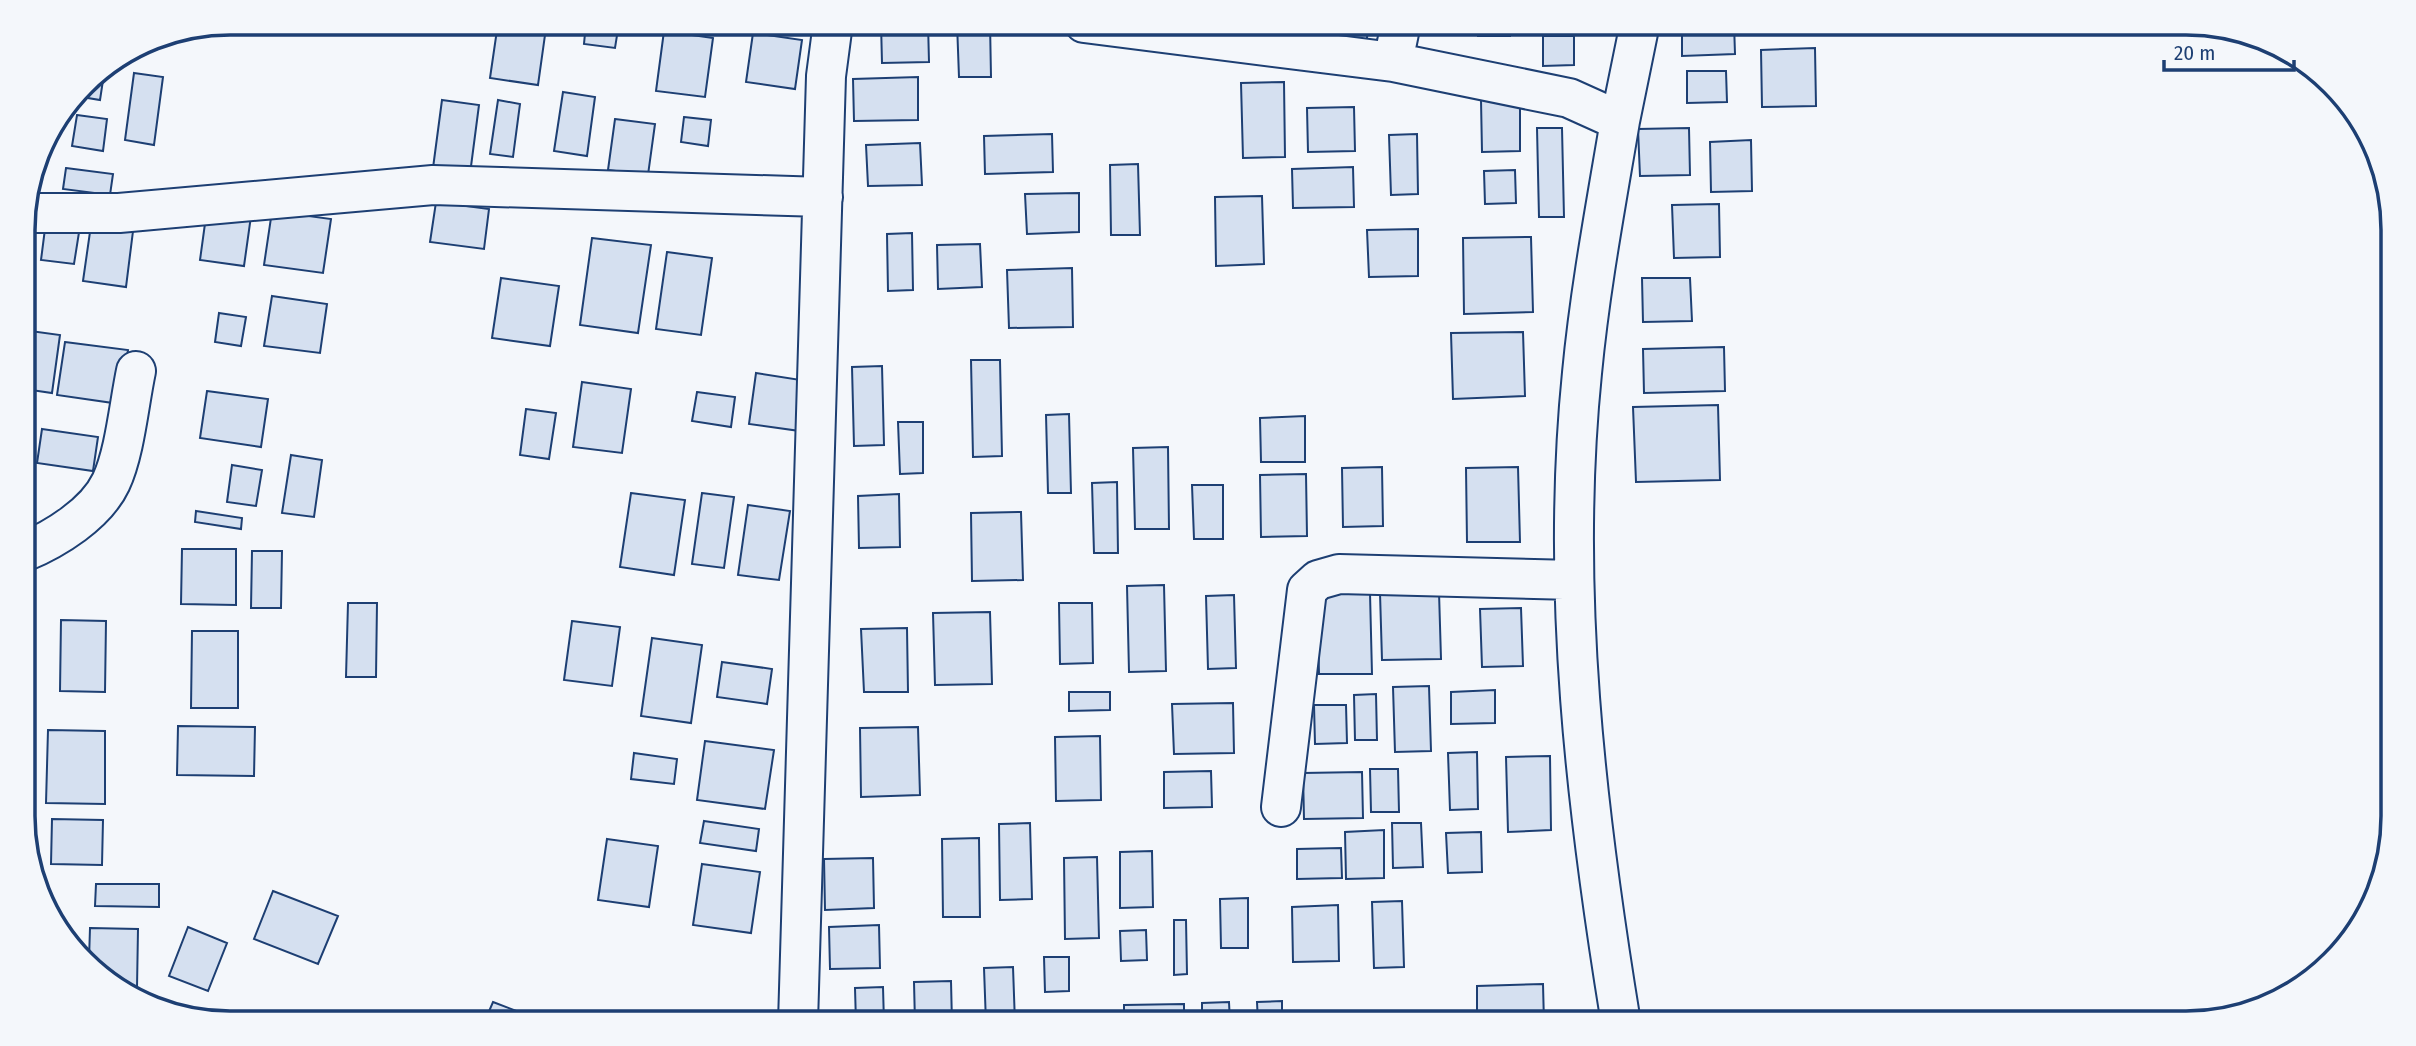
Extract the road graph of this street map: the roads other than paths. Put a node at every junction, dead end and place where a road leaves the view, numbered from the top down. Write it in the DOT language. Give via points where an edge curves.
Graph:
graph roads {
  1 [pos="831,35"];
  2 [pos="1179,35"];
  3 [pos="1399,35"];
  4 [pos="1638,35"];
  5 [pos="1393,62"];
  6 [pos="1620,121"];
  7 [pos="823,197"];
  8 [pos="36,213"];
  9 [pos="136,371"];
  10 [pos="35,547"];
  11 [pos="1574,580"];
  12 [pos="1281,807"];
  13 [pos="798,1011"];
  14 [pos="1619,1011"];
  1 -- 7 [label="street"];
  2 -- 5 [label="street"];
  3 -- 5 [label="street"];
  4 -- 6 [label="street"];
  5 -- 6 [label="street" via="1569,98"];
  6 -- 11 [label="street" via="1581,373"];
  7 -- 8 [label="street" via="433,185 119,213"];
  7 -- 13 [label="street"];
  9 -- 10 [label="street" via="111,483 87,513"];
  11 -- 12 [label="street" via="1339,574 1318,580 1307,590 1301,626"];
  11 -- 14 [label="street" via="1590,803"];
}
